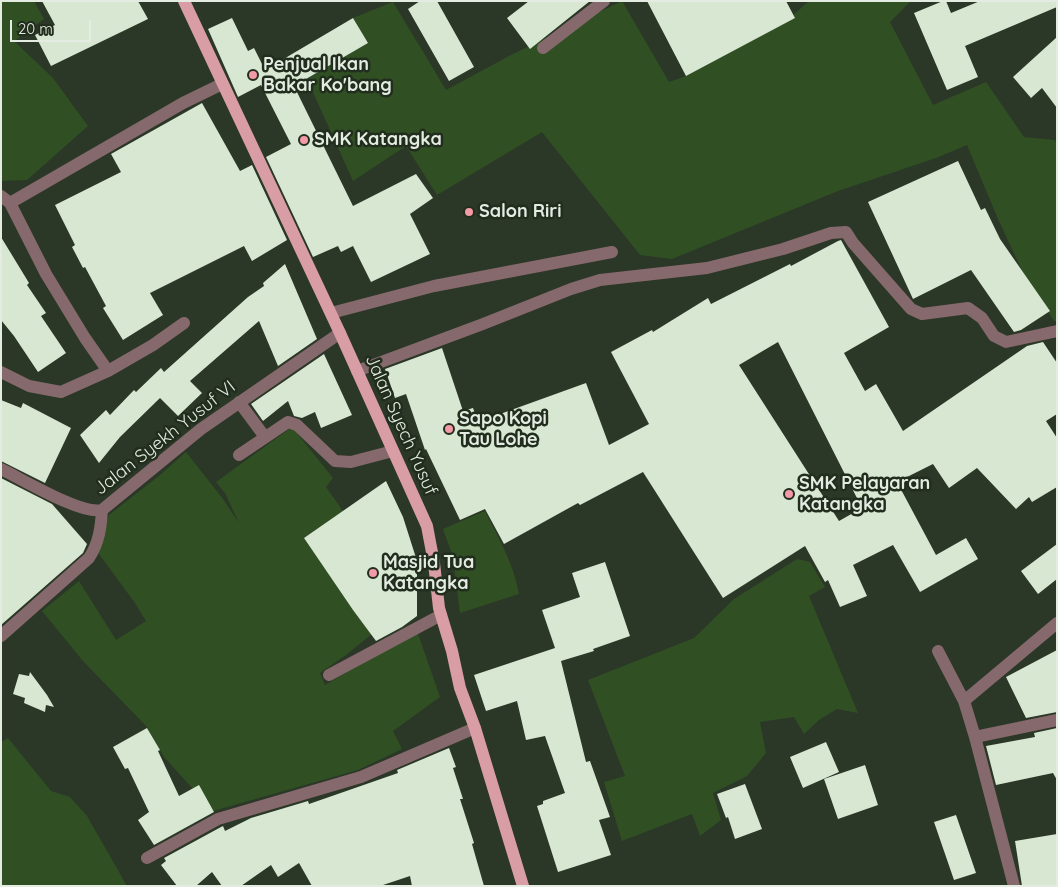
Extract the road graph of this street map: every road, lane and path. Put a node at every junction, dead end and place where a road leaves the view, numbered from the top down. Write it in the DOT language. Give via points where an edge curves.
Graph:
graph roads {
  1 [pos="184,1"];
  2 [pos="604,1"];
  3 [pos="543,48"];
  4 [pos="222,84"];
  5 [pos="6,199"];
  6 [pos="612,252"];
  7 [pos="331,313"];
  8 [pos="184,323"];
  9 [pos="1057,331"];
  10 [pos="340,333"];
  11 [pos="108,371"];
  12 [pos="357,371"];
  13 [pos="1,372"];
  14 [pos="240,402"];
  15 [pos="265,438"];
  16 [pos="393,451"];
  17 [pos="239,455"];
  18 [pos="1,468"];
  19 [pos="102,510"];
  20 [pos="441,615"];
  21 [pos="1057,624"];
  22 [pos="1,636"];
  23 [pos="938,651"];
  24 [pos="329,675"];
  25 [pos="964,701"];
  26 [pos="1057,720"];
  27 [pos="475,728"];
  28 [pos="975,737"];
  29 [pos="147,858"];
  30 [pos="523,886"];
  31 [pos="1014,886"];
  1 -- 4 [label="main road, Jalan Syech Yusuf"];
  2 -- 3 [label="street"];
  4 -- 5 [label="street"];
  4 -- 7 [label="main road, Jalan Syech Yusuf"];
  5 -- 11 [label="street" via="46,274"];
  6 -- 7 [label="street" via="434,286"];
  7 -- 10 [label="main road, Jalan Syech Yusuf"];
  8 -- 11 [label="street"];
  9 -- 12 [label="street" via="1006,342 994,336 982,318 968,308 922,314 911,309 846,232 707,268 600,280"];
  10 -- 12 [label="main road, Jalan Syech Yusuf"];
  10 -- 14 [label="street, Jalan Syekh Yusuf VI"];
  11 -- 13 [label="street" via="61,392 29,386"];
  12 -- 16 [label="main road, Jalan Syech Yusuf"];
  14 -- 15 [label="street"];
  14 -- 19 [label="street, Jalan Syekh Yusuf VI" via="201,429"];
  15 -- 16 [label="street" via="293,422 335,461 351,462"];
  15 -- 17 [label="street"];
  16 -- 20 [label="main road, Jalan Syech Yusuf" via="427,526"];
  18 -- 19 [label="street, Jalan Syekh Yusuf VI" via="76,506"];
  19 -- 22 [label="street" via="97,543 89,558"];
  20 -- 24 [label="street"];
  20 -- 27 [label="main road, Jalan Syech Yusuf" via="460,688"];
  21 -- 25 [label="street"];
  23 -- 25 [label="street"];
  25 -- 28 [label="street"];
  26 -- 28 [label="street"];
  27 -- 29 [label="street" via="361,777 218,819"];
  27 -- 30 [label="main road, Jalan Syech Yusuf"];
  28 -- 31 [label="street"];
}
